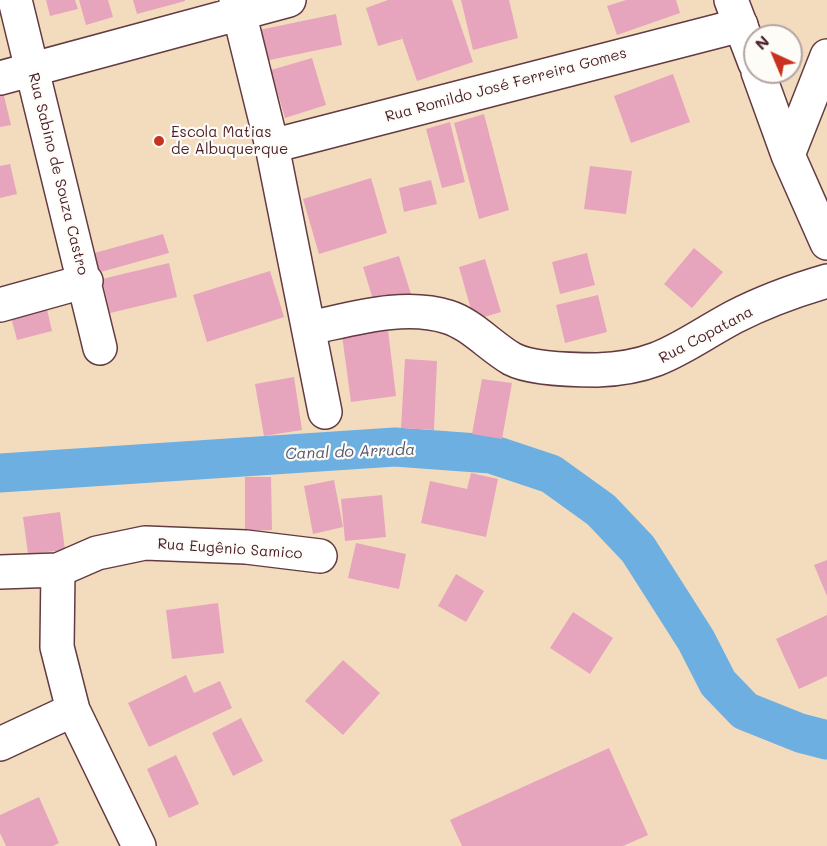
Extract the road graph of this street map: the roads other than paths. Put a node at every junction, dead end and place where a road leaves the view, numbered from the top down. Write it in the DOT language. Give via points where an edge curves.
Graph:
graph roads {
  1 [pos="15,0"];
  2 [pos="289,0"];
  3 [pos="238,6"];
  4 [pos="736,12"];
  5 [pos="743,31"];
  6 [pos="827,56"];
  7 [pos="32,70"];
  8 [pos="0,78"];
  9 [pos="762,84"];
  10 [pos="272,146"];
  11 [pos="788,154"];
  12 [pos="827,243"];
  13 [pos="86,281"];
  14 [pos="827,281"];
  15 [pos="0,305"];
  16 [pos="309,328"];
  17 [pos="100,348"];
  18 [pos="325,412"];
  19 [pos="320,556"];
  20 [pos="58,570"];
  21 [pos="0,572"];
  22 [pos="73,710"];
  23 [pos="0,744"];
  24 [pos="139,846"];
  1 -- 7 [label="street, Rua Sabino de Souza Castro"];
  2 -- 3 [label="street"];
  3 -- 7 [label="street"];
  3 -- 10 [label="street"];
  4 -- 5 [label="street"];
  4 -- 10 [label="street, Rua Romildo José Ferreira Gomes"];
  6 -- 11 [label="street"];
  7 -- 8 [label="street"];
  7 -- 13 [label="street, Rua Sabino de Souza Castro"];
  9 -- 11 [label="street"];
  10 -- 16 [label="street"];
  11 -- 12 [label="street"];
  13 -- 15 [label="street"];
  13 -- 17 [label="street, Rua Sabino de Souza Castro"];
  14 -- 16 [label="street, Rua Copatana" via="798,289 735,317 674,354 623,369 528,365 514,360 460,322 437,314 380,314"];
  16 -- 18 [label="street"];
  19 -- 20 [label="street, Rua Eugênio Samico" via="246,547 145,543 97,553"];
  20 -- 21 [label="street, Rua Eugênio Samico"];
  20 -- 22 [label="street" via="57,647"];
  22 -- 23 [label="street"];
  22 -- 24 [label="street"];
}
